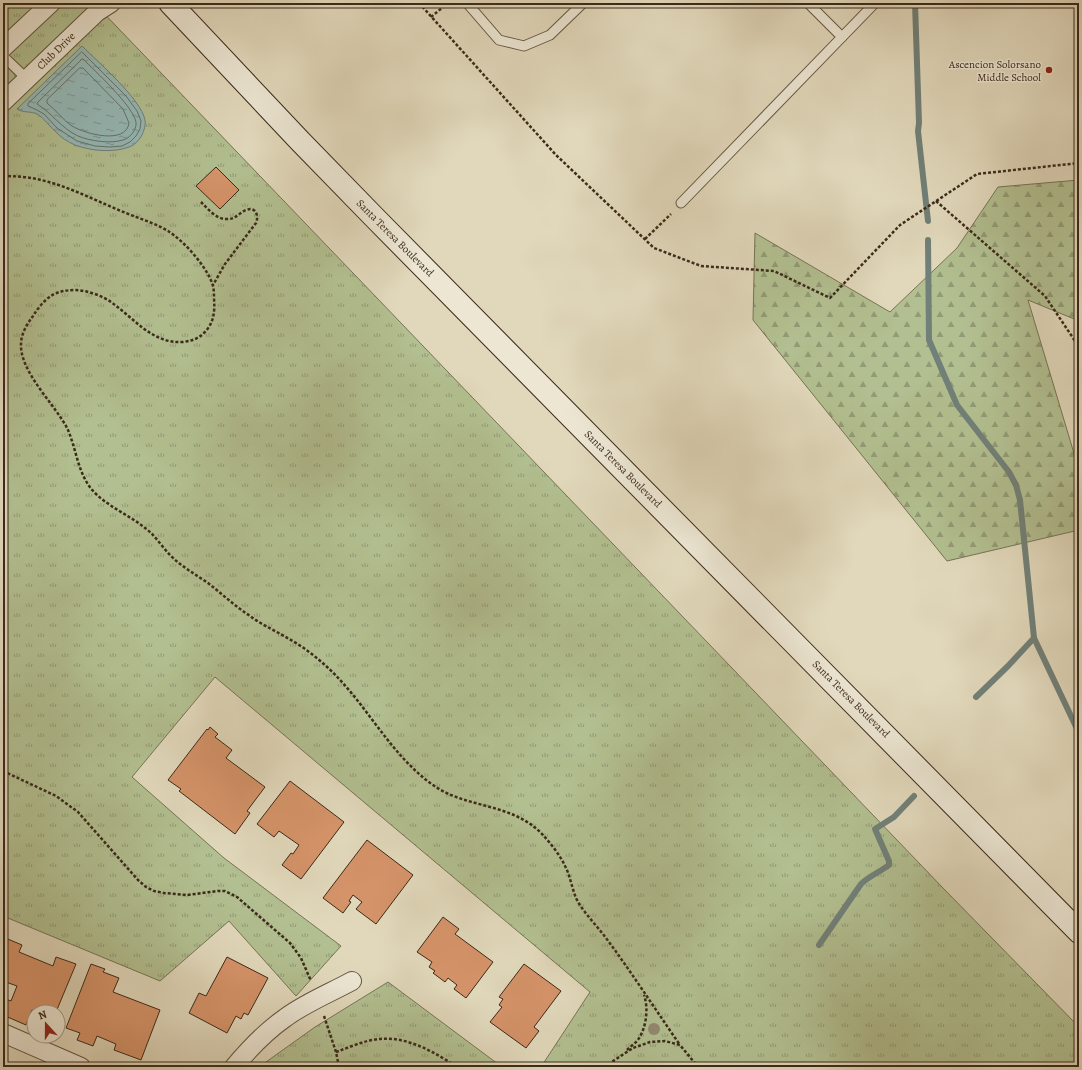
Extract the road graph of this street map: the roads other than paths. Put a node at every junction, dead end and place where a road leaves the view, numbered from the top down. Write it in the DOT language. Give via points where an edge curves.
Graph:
graph roads {
  1 [pos="51,3"];
  2 [pos="111,3"];
  3 [pos="170,3"];
  4 [pos="466,3"];
  5 [pos="583,3"];
  6 [pos="808,3"];
  7 [pos="875,3"];
  8 [pos="842,37"];
  9 [pos="3,48"];
  10 [pos="3,56"];
  11 [pos="27,79"];
  12 [pos="3,102"];
  13 [pos="681,203"];
  14 [pos="1079,932"];
  15 [pos="352,981"];
  16 [pos="3,1033"];
  17 [pos="81,1067"];
  18 [pos="234,1067"];
  1 -- 9 [label="street"];
  2 -- 11 [label="street, Club Drive" via="96,12"];
  3 -- 14 [label="main road, Santa Teresa Boulevard" via="373,216"];
  4 -- 5 [label="lane" via="499,40 524,46 550,35"];
  6 -- 8 [label="lane"];
  7 -- 8 [label="lane"];
  8 -- 13 [label="lane"];
  10 -- 11 [label="lane"];
  11 -- 12 [label="street, Club Drive"];
  15 -- 18 [label="street" via="298,1009 271,1028"];
  16 -- 17 [label="street"];
}
